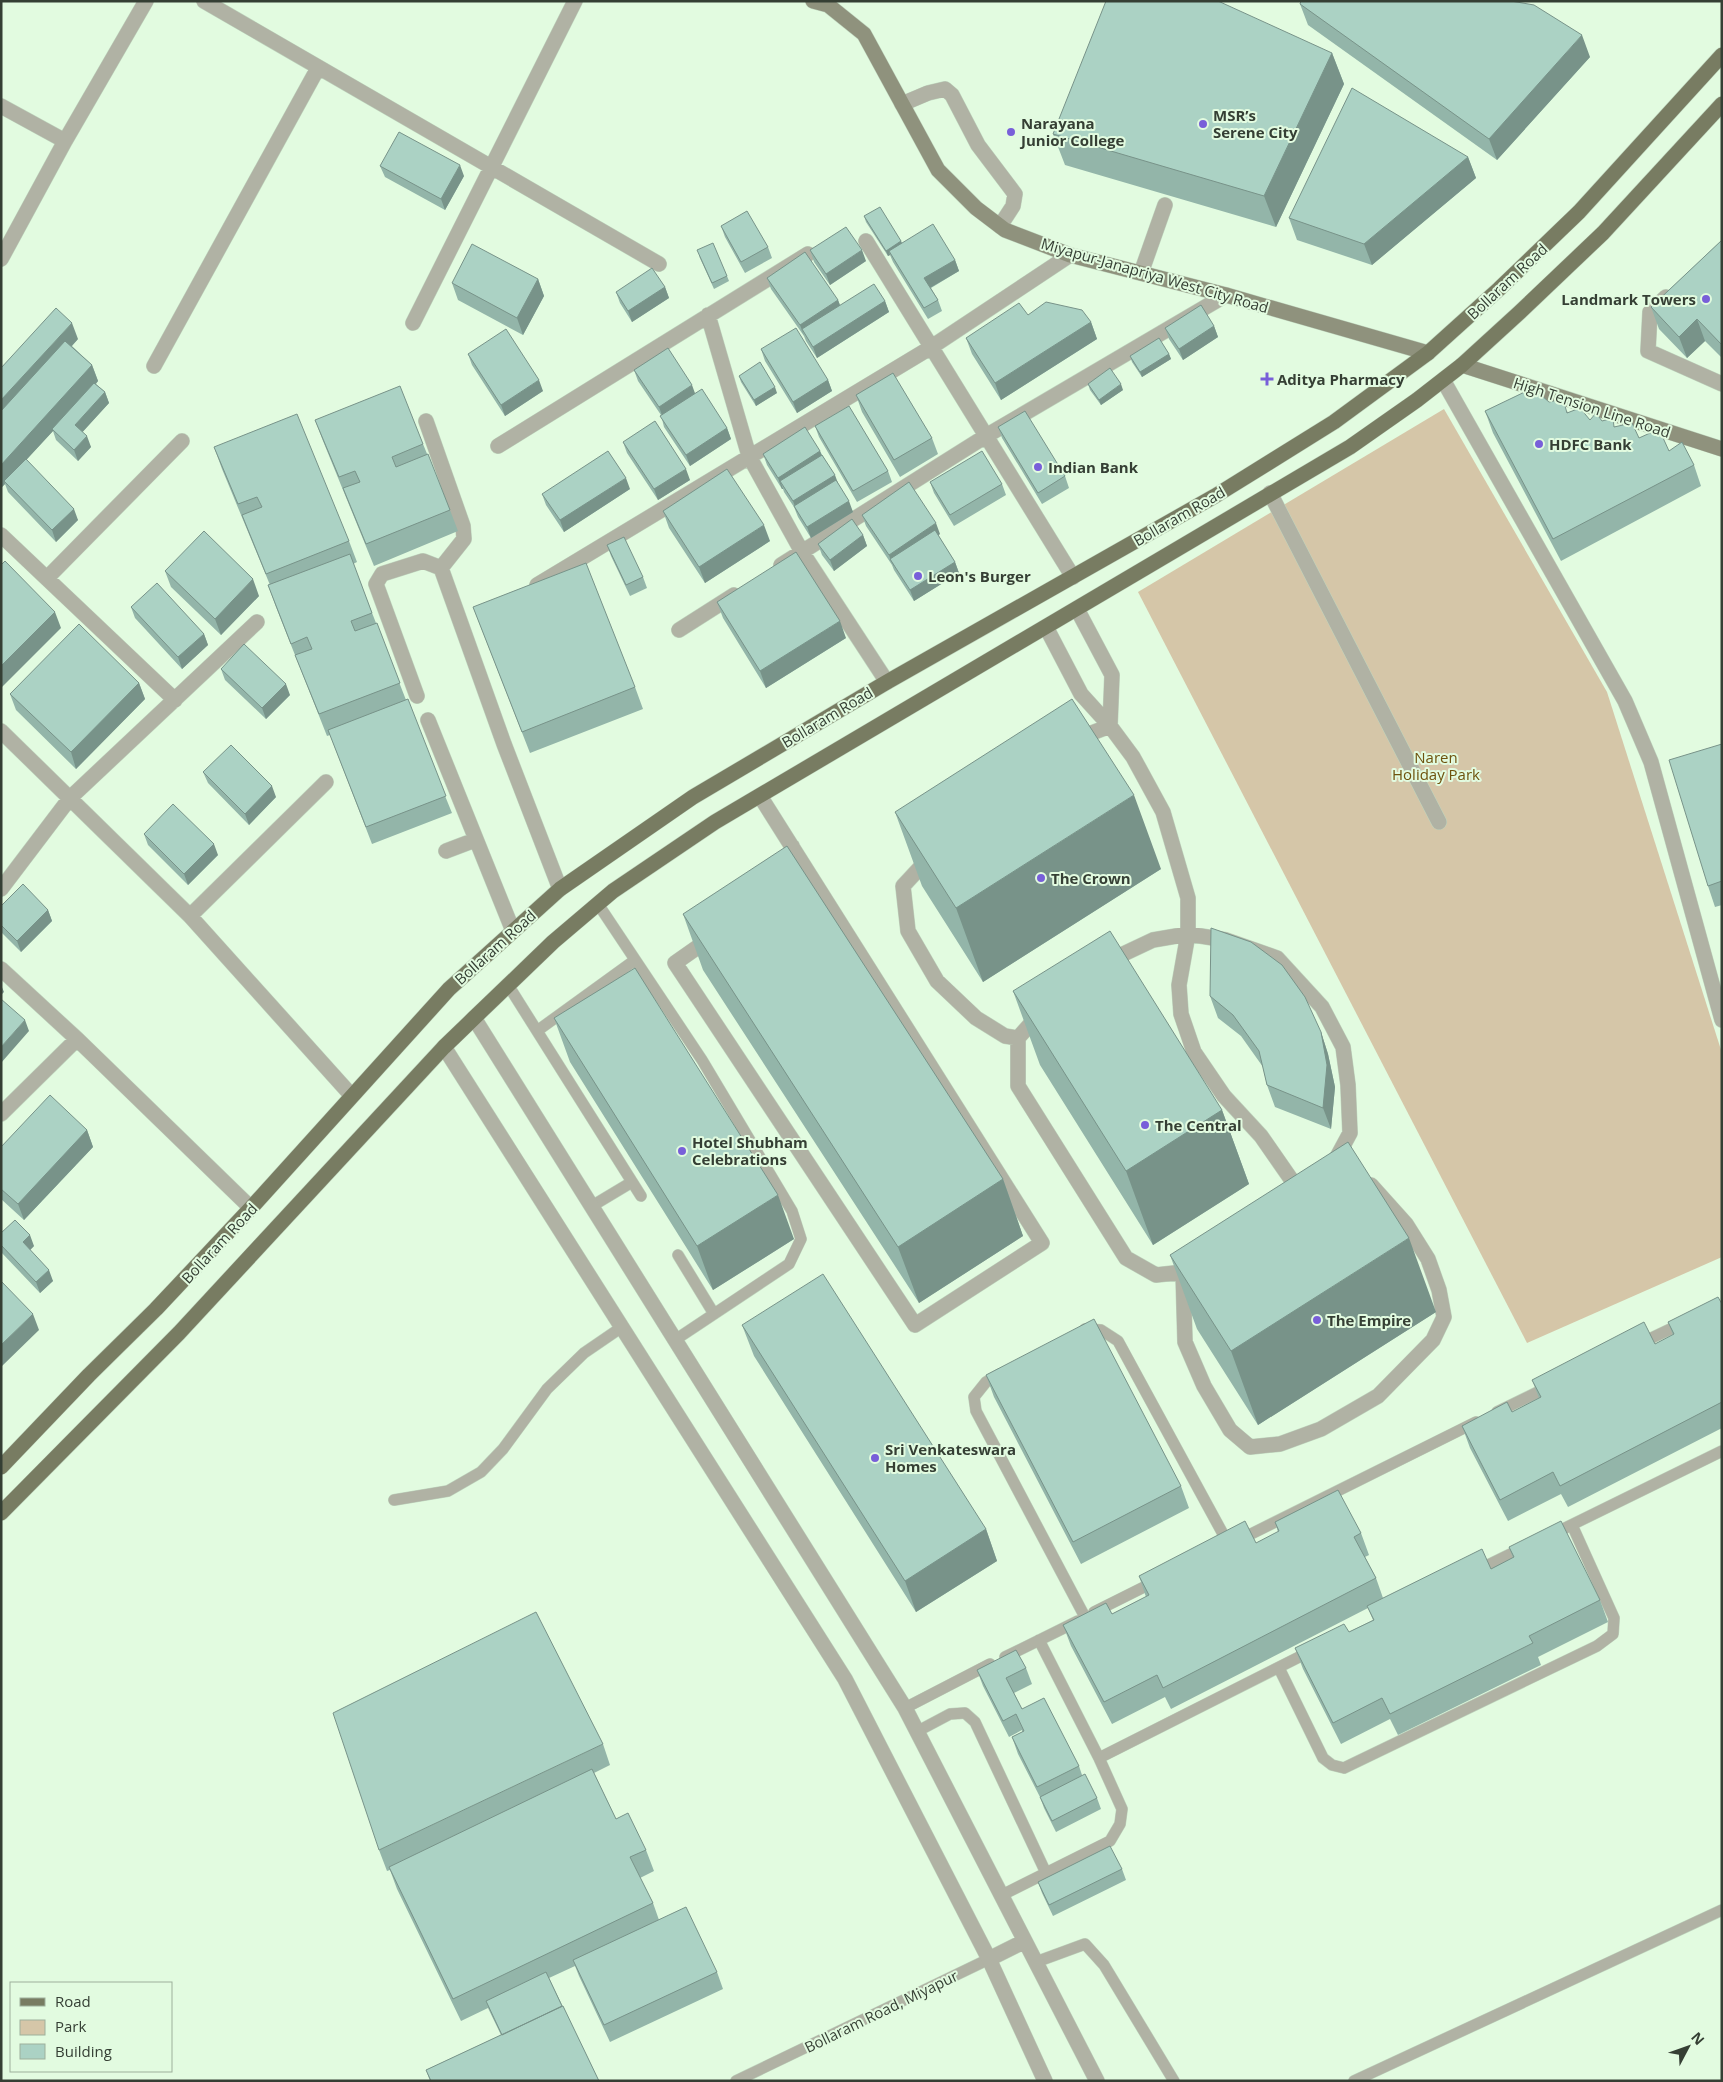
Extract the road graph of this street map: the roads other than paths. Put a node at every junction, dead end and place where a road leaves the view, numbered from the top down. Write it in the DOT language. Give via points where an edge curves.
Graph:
graph roads {
  1 [pos="146,1"];
  2 [pos="204,1"];
  3 [pos="575,1"];
  4 [pos="813,1"];
  5 [pos="1722,55"];
  6 [pos="318,68"];
  7 [pos="902,104"];
  8 [pos="1722,104"];
  9 [pos="1,106"];
  10 [pos="65,141"];
  11 [pos="492,166"];
  12 [pos="1165,205"];
  13 [pos="1000,226"];
  14 [pos="866,241"];
  15 [pos="808,254"];
  16 [pos="1070,255"];
  17 [pos="1,259"];
  18 [pos="660,264"];
  19 [pos="1141,273"];
  20 [pos="1679,285"];
  21 [pos="1226,295"];
  22 [pos="708,315"];
  23 [pos="413,323"];
  24 [pos="930,348"];
  25 [pos="1428,353"];
  26 [pos="1462,365"];
  27 [pos="154,366"];
  28 [pos="1443,380"];
  29 [pos="1722,384"];
  30 [pos="426,422"];
  31 [pos="986,436"];
  32 [pos="182,441"];
  33 [pos="498,446"];
  34 [pos="1722,449"];
  35 [pos="749,456"];
  36 [pos="1270,494"];
  37 [pos="1,535"];
  38 [pos="802,552"];
  39 [pos="441,568"];
  40 [pos="769,573"];
  41 [pos="1073,577"];
  42 [pos="46,578"];
  43 [pos="537,585"];
  44 [pos="744,588"];
  45 [pos="1078,609"];
  46 [pos="257,622"];
  47 [pos="1046,627"];
  48 [pos="679,630"];
  49 [pos="887,682"];
  50 [pos="417,696"];
  51 [pos="175,700"];
  52 [pos="428,720"];
  53 [pos="1110,726"];
  54 [pos="1,731"];
  55 [pos="1062,749"];
  56 [pos="326,782"];
  57 [pos="760,796"];
  58 [pos="70,798"];
  59 [pos="1439,822"];
  60 [pos="476,840"];
  61 [pos="792,846"];
  62 [pos="937,850"];
  63 [pos="446,851"];
  64 [pos="784,886"];
  65 [pos="1,889"];
  66 [pos="560,889"];
  67 [pos="598,904"];
  68 [pos="190,916"];
  69 [pos="722,930"];
  70 [pos="513,931"];
  71 [pos="1188,934"];
  72 [pos="635,960"];
  73 [pos="1,969"];
  74 [pos="508,985"];
  75 [pos="474,1018"];
  76 [pos="1722,1020"];
  77 [pos="537,1031"];
  78 [pos="1018,1038"];
  79 [pos="77,1039"];
  80 [pos="444,1047"];
  81 [pos="351,1095"];
  82 [pos="1,1114"];
  83 [pos="1330,1170"];
  84 [pos="632,1182"];
  85 [pos="641,1196"];
  86 [pos="1303,1196"];
  87 [pos="592,1206"];
  88 [pos="251,1208"];
  89 [pos="678,1255"];
  90 [pos="1183,1272"];
  91 [pos="714,1314"];
  92 [pos="1695,1318"];
  93 [pos="622,1327"];
  94 [pos="1076,1333"];
  95 [pos="675,1340"];
  96 [pos="1624,1351"];
  97 [pos="1010,1368"];
  98 [pos="1562,1381"];
  99 [pos="1722,1451"];
  100 [pos="1,1467"];
  101 [pos="394,1500"];
  102 [pos="1,1513"];
  103 [pos="1572,1525"];
  104 [pos="1170,1574"];
  105 [pos="1466,1576"];
  106 [pos="1085,1617"];
  107 [pos="1039,1640"];
  108 [pos="1324,1645"];
  109 [pos="1279,1668"];
  110 [pos="905,1708"];
  111 [pos="918,1731"];
  112 [pos="1099,1758"];
  113 [pos="1046,1873"];
  114 [pos="1002,1895"];
  115 [pos="1722,1910"];
  116 [pos="1026,1941"];
  117 [pos="989,1959"];
  118 [pos="1036,1962"];
  119 [pos="736,2081"];
  120 [pos="1045,2081"];
  121 [pos="1096,2081"];
  122 [pos="1174,2081"];
  123 [pos="1354,2081"];
  1 -- 10 [label="street"];
  2 -- 6 [label="street"];
  3 -- 11 [label="street"];
  4 -- 7 [label="street, Miyapur-Janapriya West City Road" via="828,5 864,34"];
  5 -- 25 [label="main road, Bollaram Road" via="1579,212"];
  6 -- 11 [label="street"];
  6 -- 27 [label="street"];
  7 -- 13 [label="street, Miyapur-Janapriya West City Road" via="938,170 976,208"];
  7 -- 13 [label="street" via="946,89 952,95 978,145 1015,194 1013,206"];
  8 -- 26 [label="main road, Bollaram Road" via="1603,233"];
  9 -- 10 [label="street"];
  10 -- 17 [label="street"];
  11 -- 18 [label="street"];
  11 -- 23 [label="street"];
  12 -- 19 [label="street"];
  13 -- 16 [label="street, Miyapur-Janapriya West City Road"];
  14 -- 24 [label="street"];
  15 -- 22 [label="street"];
  16 -- 19 [label="street, Miyapur-Janapriya West City Road"];
  16 -- 24 [label="street"];
  19 -- 21 [label="street, Miyapur-Janapriya West City Road"];
  20 -- 29 [label="street" via="1650,312 1648,350"];
  21 -- 25 [label="street, Miyapur-Janapriya West City Road"];
  21 -- 31 [label="street"];
  22 -- 33 [label="street"];
  22 -- 35 [label="street"];
  24 -- 31 [label="street"];
  24 -- 35 [label="street"];
  25 -- 41 [label="main road, Bollaram Road" via="1334,422 1215,496"];
  26 -- 28 [label="main road, Bollaram Road"];
  26 -- 34 [label="street, High Tension Line Road"];
  28 -- 36 [label="main road, Bollaram Road" via="1350,447"];
  28 -- 76 [label="street" via="1625,701 1651,762"];
  30 -- 39 [label="street" via="463,526 464,539"];
  31 -- 38 [label="street"];
  31 -- 41 [label="street"];
  32 -- 42 [label="street"];
  35 -- 38 [label="street"];
  35 -- 43 [label="street"];
  36 -- 45 [label="main road, Bollaram Road"];
  36 -- 59 [label="street"];
  37 -- 42 [label="street"];
  38 -- 40 [label="street"];
  38 -- 49 [label="street"];
  39 -- 50 [label="street" via="423,561 382,574 376,584"];
  39 -- 66 [label="street"];
  41 -- 49 [label="main road, Bollaram Road"];
  42 -- 51 [label="street"];
  44 -- 48 [label="street"];
  45 -- 47 [label="main road, Bollaram Road"];
  45 -- 53 [label="street" via="1112,675"];
  46 -- 51 [label="street"];
  47 -- 53 [label="street" via="1081,694"];
  47 -- 57 [label="main road, Bollaram Road"];
  49 -- 66 [label="main road, Bollaram Road" via="693,797"];
  51 -- 58 [label="street"];
  52 -- 60 [label="street"];
  53 -- 55 [label="street" via="1077,738"];
  53 -- 71 [label="street" via="1133,757 1163,812 1188,898"];
  54 -- 58 [label="street"];
  56 -- 68 [label="street"];
  57 -- 61 [label="street"];
  57 -- 67 [label="main road, Bollaram Road" via="715,822"];
  58 -- 65 [label="street"];
  58 -- 68 [label="street"];
  60 -- 63 [label="street"];
  60 -- 70 [label="street"];
  61 -- 64 [label="street"];
  61 -- 69 [label="street" via="1042,1243 915,1325 675,963"];
  62 -- 78 [label="street" via="903,886 908,931 937,981 976,1018 1005,1036"];
  66 -- 70 [label="main road, Bollaram Road"];
  67 -- 72 [label="lane"];
  67 -- 74 [label="main road, Bollaram Road"];
  68 -- 81 [label="street"];
  70 -- 81 [label="main road, Bollaram Road" via="449,989"];
  71 -- 78 [label="street" via="1153,940 1083,973 1051,1001"];
  71 -- 83 [label="street" via="1226,940 1276,958 1322,1007 1343,1047 1348,1084 1350,1133"];
  71 -- 86 [label="street" via="1179,985 1181,1014 1194,1052 1224,1096 1261,1136"];
  72 -- 77 [label="lane"];
  72 -- 91 [label="lane" via="702,1060 792,1211 802,1239 789,1264"];
  73 -- 79 [label="street"];
  74 -- 75 [label="main road, Bollaram Road"];
  74 -- 77 [label="lane"];
  75 -- 80 [label="main road, Bollaram Road"];
  75 -- 87 [label="street"];
  77 -- 84 [label="lane"];
  78 -- 90 [label="street" via="1018,1086 1126,1258 1156,1275"];
  79 -- 82 [label="street"];
  79 -- 88 [label="street"];
  80 -- 93 [label="street"];
  80 -- 102 [label="main road, Bollaram Road" via="179,1333"];
  81 -- 88 [label="main road, Bollaram Road"];
  83 -- 86 [label="street"];
  83 -- 90 [label="street" via="1373,1186 1406,1224 1428,1259 1439,1290 1444,1317 1433,1340 1378,1396 1321,1429 1280,1444 1250,1447 1230,1430 1204,1386 1185,1342"];
  84 -- 85 [label="lane"];
  84 -- 87 [label="lane"];
  86 -- 90 [label="street" via="1273,1229 1239,1252 1202,1270"];
  87 -- 95 [label="street"];
  88 -- 100 [label="main road, Bollaram Road"];
  89 -- 91 [label="lane"];
  91 -- 95 [label="lane"];
  92 -- 96 [label="lane"];
  93 -- 101 [label="lane" via="584,1353 547,1389 504,1449 481,1472 448,1491"];
  93 -- 117 [label="street" via="845,1679"];
  94 -- 98 [label="lane" via="1085,1329 1102,1330 1118,1341 1225,1547"];
  95 -- 110 [label="street"];
  97 -- 106 [label="lane" via="986,1382 974,1397 976,1411"];
  99 -- 103 [label="lane"];
  103 -- 105 [label="lane"];
  103 -- 109 [label="lane" via="1614,1618 1613,1634 1597,1646 1344,1768 1323,1758"];
  104 -- 106 [label="lane"];
  106 -- 107 [label="lane"];
  107 -- 110 [label="lane"];
  107 -- 112 [label="lane"];
  108 -- 109 [label="lane"];
  109 -- 112 [label="lane"];
  110 -- 111 [label="street"];
  111 -- 113 [label="lane" via="950,1714 965,1713 975,1722"];
  111 -- 114 [label="street"];
  112 -- 113 [label="lane" via="1122,1809 1120,1824 1110,1841"];
  113 -- 114 [label="lane"];
  114 -- 116 [label="street"];
  115 -- 123 [label="lane"];
  116 -- 117 [label="street, Bollaram Road, Miyapur"];
  116 -- 118 [label="street"];
  117 -- 119 [label="lane, Bollaram Road, Miyapur"];
  117 -- 120 [label="street"];
  118 -- 121 [label="street"];
  118 -- 122 [label="lane" via="1085,1944 1104,1965"];
}
